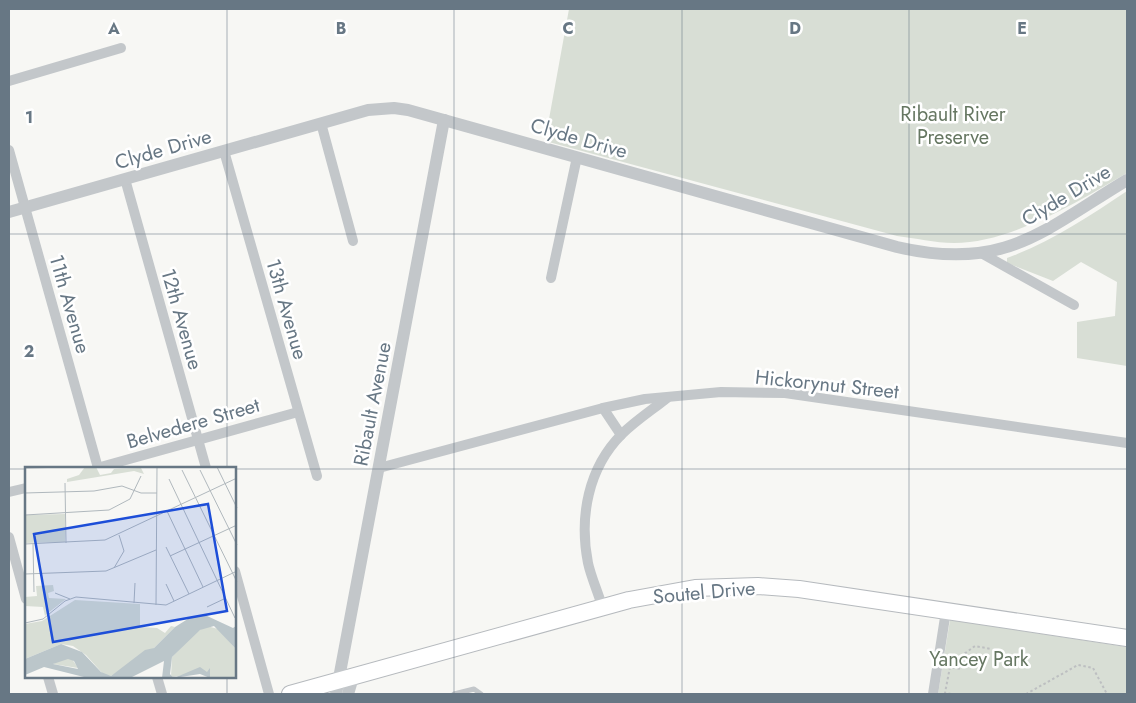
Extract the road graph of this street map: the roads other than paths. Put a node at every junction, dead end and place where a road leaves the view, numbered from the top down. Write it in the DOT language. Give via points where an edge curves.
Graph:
graph roads {
  1 [pos="121,48"];
  2 [pos="9,80"];
  3 [pos="444,120"];
  4 [pos="321,123"];
  5 [pos="9,150"];
  6 [pos="224,151"];
  7 [pos="577,157"];
  8 [pos="125,179"];
  9 [pos="1127,180"];
  10 [pos="25,208"];
  11 [pos="9,212"];
  12 [pos="354,241"];
  13 [pos="981,253"];
  14 [pos="551,278"];
  15 [pos="1074,305"];
  16 [pos="668,398"];
  17 [pos="603,408"];
  18 [pos="298,412"];
  19 [pos="621,435"];
  20 [pos="198,439"];
  21 [pos="1127,443"];
  22 [pos="98,467"];
  23 [pos="101,467"];
  24 [pos="206,467"];
  25 [pos="379,468"];
  26 [pos="316,476"];
  27 [pos="25,488"];
  28 [pos="9,492"];
  29 [pos="9,537"];
  30 [pos="236,575"];
  31 [pos="25,595"];
  32 [pos="602,606"];
  33 [pos="946,611"];
  34 [pos="1127,638"];
  35 [pos="353,677"];
  36 [pos="48,678"];
  37 [pos="157,678"];
  38 [pos="336,688"];
  39 [pos="53,694"];
  40 [pos="162,694"];
  41 [pos="269,694"];
  42 [pos="290,694"];
  43 [pos="348,694"];
  44 [pos="454,694"];
  45 [pos="481,694"];
  46 [pos="933,694"];
  1 -- 2 [label="street"];
  3 -- 4 [label="street, Clyde Drive" via="408,110 382,108"];
  3 -- 7 [label="street, Clyde Drive"];
  3 -- 25 [label="street, Ribault Avenue"];
  4 -- 6 [label="street, Clyde Drive"];
  4 -- 12 [label="street"];
  5 -- 10 [label="street, 11th Avenue"];
  6 -- 8 [label="street, Clyde Drive"];
  6 -- 18 [label="street, 13th Avenue"];
  7 -- 13 [label="street, Clyde Drive" via="897,247 944,255"];
  7 -- 14 [label="street"];
  8 -- 10 [label="street, Clyde Drive"];
  8 -- 20 [label="street, 12th Avenue"];
  9 -- 13 [label="street, Clyde Drive" via="1040,235 1003,249"];
  10 -- 11 [label="street, Clyde Drive"];
  10 -- 22 [label="street, 11th Avenue"];
  13 -- 15 [label="street"];
  16 -- 17 [label="street, Hickorynut Street" via="645,399"];
  16 -- 19 [label="street"];
  16 -- 21 [label="street, Hickorynut Street" via="721,392 786,393"];
  17 -- 19 [label="street"];
  17 -- 25 [label="street, Hickorynut Street"];
  18 -- 20 [label="street, Belvedere Street"];
  18 -- 26 [label="street, 13th Avenue"];
  19 -- 32 [label="street" via="604,458 587,497 585,544 588,565"];
  20 -- 23 [label="street, Belvedere Street"];
  20 -- 24 [label="street, 12th Avenue"];
  25 -- 38 [label="street, Ribault Avenue"];
  27 -- 28 [label="street"];
  29 -- 31 [label="street"];
  30 -- 41 [label="street"];
  32 -- 33 [label="main road, Soutel Drive" via="695,588 758,586"];
  32 -- 35 [label="main road, Soutel Drive"];
  33 -- 34 [label="main road, Soutel Drive"];
  33 -- 46 [label="street"];
  35 -- 38 [label="main road, Soutel Drive"];
  35 -- 43 [label="street"];
  36 -- 39 [label="street"];
  37 -- 40 [label="street"];
  38 -- 42 [label="main road, Soutel Drive"];
  44 -- 45 [label="lane" via="474,688"];
}
